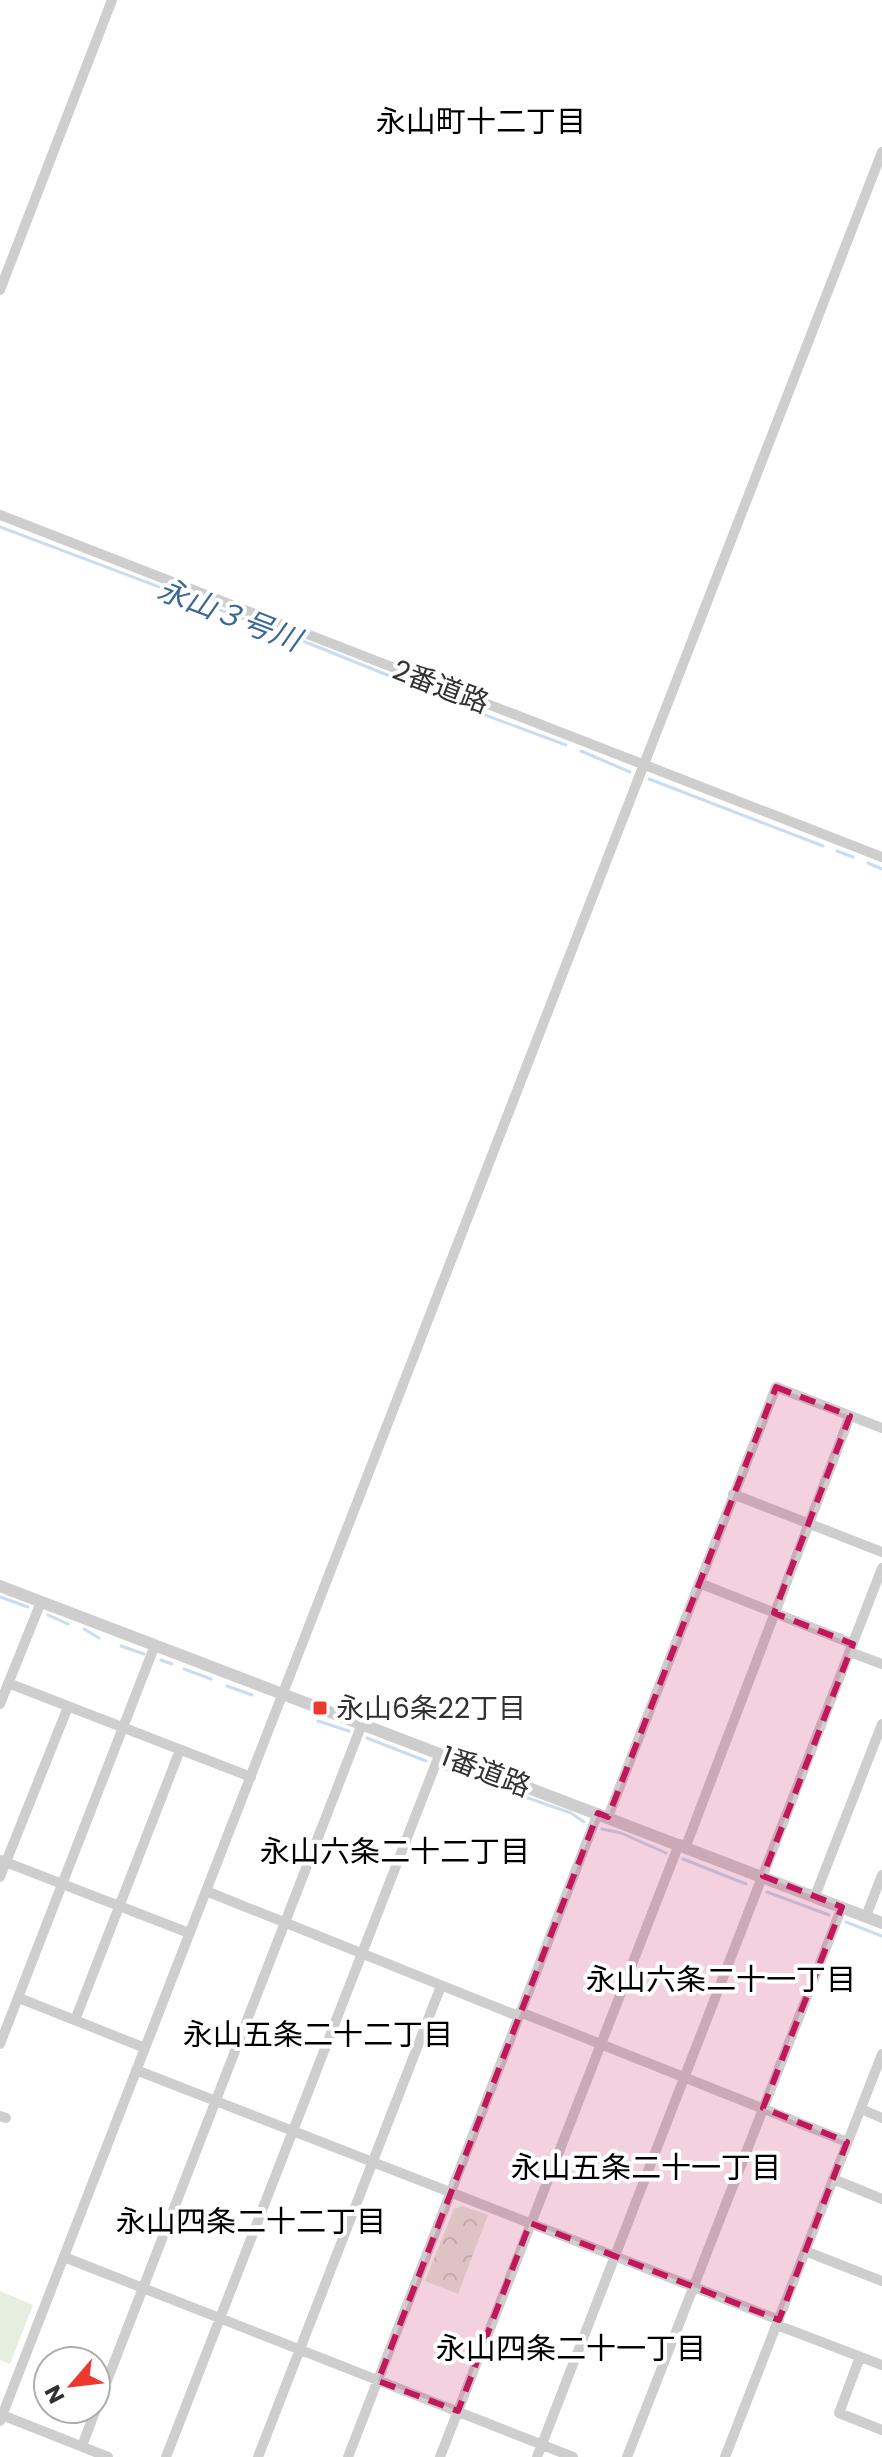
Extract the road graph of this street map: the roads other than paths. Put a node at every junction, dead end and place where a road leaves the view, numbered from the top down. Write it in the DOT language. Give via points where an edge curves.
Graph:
graph roads {
  1 [pos="112,0"];
  2 [pos="882,152"];
  3 [pos="0,290"];
  4 [pos="0,515"];
  5 [pos="645,765"];
  6 [pos="882,857"];
  7 [pos="850,1416"];
  8 [pos="882,1428"];
  9 [pos="733,1494"];
  10 [pos="809,1523"];
  11 [pos="882,1552"];
  12 [pos="882,1568"];
  13 [pos="699,1583"];
  14 [pos="0,1586"];
  15 [pos="41,1602"];
  16 [pos="774,1613"];
  17 [pos="155,1645"];
  18 [pos="851,1648"];
  19 [pos="882,1664"];
  20 [pos="8,1683"];
  21 [pos="283,1694"];
  22 [pos="0,1704"];
  23 [pos="68,1707"];
  24 [pos="362,1724"];
  25 [pos="882,1724"];
  26 [pos="124,1727"];
  27 [pos="180,1750"];
  28 [pos="440,1753"];
  29 [pos="251,1777"];
  30 [pos="603,1815"];
  31 [pos="682,1845"];
  32 [pos="3,1861"];
  33 [pos="882,1875"];
  34 [pos="763,1876"];
  35 [pos="0,1877"];
  36 [pos="62,1884"];
  37 [pos="206,1891"];
  38 [pos="815,1896"];
  39 [pos="118,1906"];
  40 [pos="842,1907"];
  41 [pos="866,1916"];
  42 [pos="284,1922"];
  43 [pos="882,1923"];
  44 [pos="189,1933"];
  45 [pos="362,1952"];
  46 [pos="441,1986"];
  47 [pos="19,1998"];
  48 [pos="519,2014"];
  49 [pos="75,2020"];
  50 [pos="0,2044"];
  51 [pos="601,2044"];
  52 [pos="145,2048"];
  53 [pos="882,2054"];
  54 [pos="136,2070"];
  55 [pos="684,2077"];
  56 [pos="215,2101"];
  57 [pos="763,2108"];
  58 [pos="861,2109"];
  59 [pos="882,2118"];
  60 [pos="293,2131"];
  61 [pos="847,2142"];
  62 [pos="373,2163"];
  63 [pos="833,2179"];
  64 [pos="451,2193"];
  65 [pos="882,2199"];
  66 [pos="530,2223"];
  67 [pos="805,2251"];
  68 [pos="615,2256"];
  69 [pos="64,2257"];
  70 [pos="882,2281"];
  71 [pos="694,2287"];
  72 [pos="142,2289"];
  73 [pos="219,2319"];
  74 [pos="778,2322"];
  75 [pos="300,2350"];
  76 [pos="860,2357"];
  77 [pos="882,2365"];
  78 [pos="112,2367"];
  79 [pos="378,2381"];
  80 [pos="458,2411"];
  81 [pos="1,2418"];
  82 [pos="90,2425"];
  83 [pos="882,2430"];
  84 [pos="542,2445"];
  85 [pos="82,2446"];
  86 [pos="108,2457"];
  87 [pos="166,2457"];
  88 [pos="258,2457"];
  89 [pos="348,2457"];
  90 [pos="440,2457"];
  91 [pos="537,2457"];
  92 [pos="573,2457"];
  93 [pos="627,2457"];
  94 [pos="725,2457"];
  1 -- 3 [label="street"];
  2 -- 5 [label="street"];
  4 -- 5 [label="street, 2番道路"];
  5 -- 6 [label="street, 2番道路"];
  5 -- 21 [label="street"];
  7 -- 8 [label="street"];
  7 -- 9 [label="street" via="776,1387"];
  7 -- 10 [label="street"];
  9 -- 10 [label="street"];
  9 -- 13 [label="street"];
  10 -- 11 [label="street"];
  10 -- 16 [label="street"];
  12 -- 18 [label="street"];
  13 -- 16 [label="street"];
  13 -- 30 [label="street"];
  14 -- 15 [label="street, 1番道路"];
  15 -- 17 [label="street, 1番道路"];
  15 -- 20 [label="street"];
  16 -- 18 [label="street"];
  16 -- 31 [label="street"];
  17 -- 21 [label="street, 1番道路"];
  17 -- 26 [label="street"];
  18 -- 19 [label="street"];
  18 -- 34 [label="street"];
  20 -- 22 [label="street"];
  20 -- 23 [label="street"];
  21 -- 24 [label="street, 1番道路"];
  21 -- 29 [label="street"];
  23 -- 26 [label="street"];
  23 -- 32 [label="street"];
  24 -- 28 [label="street, 1番道路"];
  24 -- 42 [label="street"];
  25 -- 38 [label="street"];
  26 -- 27 [label="street"];
  26 -- 36 [label="street"];
  27 -- 29 [label="street"];
  27 -- 39 [label="street"];
  28 -- 30 [label="street, 1番道路"];
  28 -- 45 [label="street"];
  29 -- 37 [label="street"];
  30 -- 31 [label="street, 1番道路"];
  30 -- 48 [label="street"];
  31 -- 34 [label="street, 1番道路"];
  31 -- 51 [label="street"];
  32 -- 35 [label="street"];
  32 -- 36 [label="street"];
  33 -- 41 [label="street"];
  34 -- 38 [label="street, 1番道路"];
  34 -- 55 [label="street"];
  36 -- 39 [label="street"];
  36 -- 47 [label="street"];
  37 -- 42 [label="street"];
  37 -- 44 [label="street"];
  38 -- 40 [label="street, 1番道路"];
  39 -- 44 [label="street"];
  39 -- 49 [label="street"];
  40 -- 41 [label="street, 1番道路"];
  40 -- 57 [label="street"];
  41 -- 43 [label="street, 1番道路"];
  42 -- 45 [label="street"];
  42 -- 56 [label="street"];
  44 -- 52 [label="street"];
  45 -- 46 [label="street"];
  45 -- 60 [label="street"];
  46 -- 48 [label="street"];
  46 -- 62 [label="street"];
  47 -- 49 [label="street"];
  47 -- 50 [label="street"];
  48 -- 51 [label="street"];
  48 -- 64 [label="street"];
  49 -- 52 [label="street"];
  51 -- 55 [label="street"];
  51 -- 66 [label="street"];
  52 -- 54 [label="street"];
  53 -- 58 [label="street"];
  54 -- 56 [label="street"];
  54 -- 69 [label="street"];
  55 -- 57 [label="street"];
  55 -- 68 [label="street"];
  56 -- 60 [label="street"];
  56 -- 72 [label="street"];
  57 -- 61 [label="street"];
  57 -- 71 [label="street"];
  58 -- 59 [label="street"];
  58 -- 61 [label="street"];
  60 -- 62 [label="street"];
  60 -- 73 [label="street"];
  61 -- 63 [label="street"];
  62 -- 64 [label="street"];
  62 -- 75 [label="street"];
  63 -- 65 [label="street"];
  63 -- 67 [label="street"];
  64 -- 66 [label="street"];
  64 -- 79 [label="street"];
  66 -- 68 [label="street"];
  66 -- 80 [label="street"];
  67 -- 70 [label="street"];
  67 -- 74 [label="street"];
  68 -- 71 [label="street"];
  68 -- 84 [label="street"];
  69 -- 72 [label="street"];
  69 -- 81 [label="street"];
  71 -- 74 [label="street"];
  71 -- 93 [label="street"];
  72 -- 73 [label="street"];
  72 -- 78 [label="street"];
  73 -- 75 [label="street"];
  73 -- 87 [label="street"];
  74 -- 76 [label="street"];
  74 -- 94 [label="street"];
  75 -- 79 [label="street"];
  75 -- 88 [label="street"];
  76 -- 77 [label="street"];
  76 -- 83 [label="street" via="839,2413"];
  79 -- 80 [label="street"];
  79 -- 89 [label="street"];
  80 -- 84 [label="street"];
  80 -- 90 [label="street"];
  81 -- 85 [label="street"];
  82 -- 85 [label="street"];
  84 -- 91 [label="street"];
  84 -- 92 [label="street"];
  85 -- 86 [label="street"];
}
